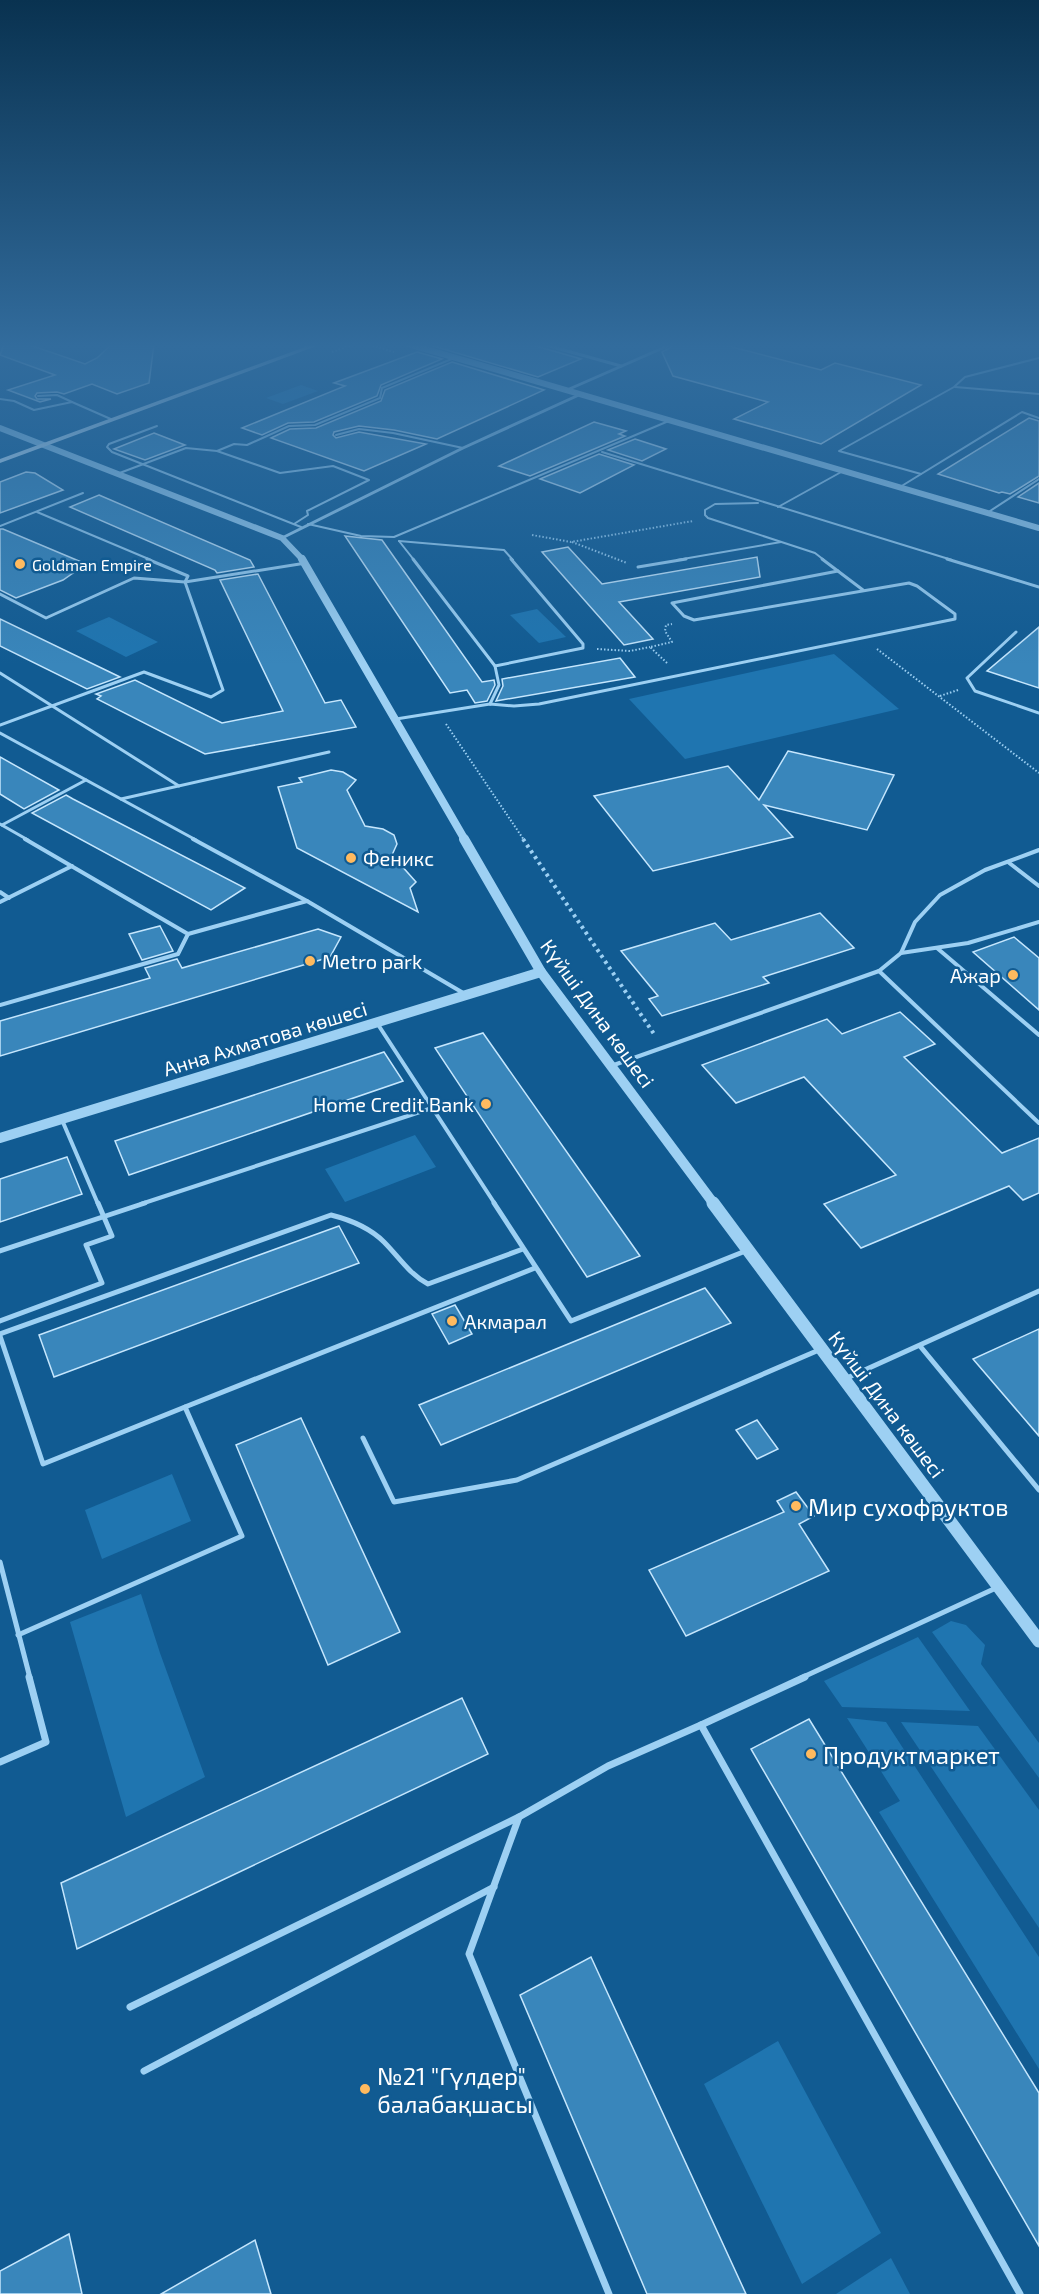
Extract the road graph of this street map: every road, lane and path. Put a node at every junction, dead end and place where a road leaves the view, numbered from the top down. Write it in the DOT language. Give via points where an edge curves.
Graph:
graph roads {
  1 [pos="27,451"];
  2 [pos="59,451"];
  3 [pos="111,451"];
  4 [pos="178,451"];
  5 [pos="217,451"];
  6 [pos="457,451"];
  7 [pos="776,451"];
  8 [pos="839,451"];
  9 [pos="958,451"];
  10 [pos="602,452"];
  11 [pos="0,461"];
  12 [pos="145,464"];
  13 [pos="843,471"];
  14 [pos="117,474"];
  15 [pos="921,474"];
  16 [pos="1039,479"];
  17 [pos="900,487"];
  18 [pos="83,493"];
  19 [pos="766,503"];
  20 [pos="778,507"];
  21 [pos="37,512"];
  22 [pos="987,513"];
  23 [pos="708,518"];
  24 [pos="294,524"];
  25 [pos="308,524"];
  26 [pos="0,526"];
  27 [pos="301,527"];
  28 [pos="1039,528"];
  29 [pos="532,536"];
  30 [pos="394,537"];
  31 [pos="282,538"];
  32 [pos="399,541"];
  33 [pos="784,541"];
  34 [pos="571,542"];
  35 [pos="306,563"];
  36 [pos="638,567"];
  37 [pos="838,571"];
  38 [pos="185,582"];
  39 [pos="1039,587"];
  40 [pos="863,590"];
  41 [pos="0,594"];
  42 [pos="694,620"];
  43 [pos="1016,632"];
  44 [pos="863,639"];
  45 [pos="650,647"];
  46 [pos="583,648"];
  47 [pos="495,666"];
  48 [pos="0,673"];
  49 [pos="681,675"];
  50 [pos="490,704"];
  51 [pos="50,706"];
  52 [pos="438,712"];
  53 [pos="1039,713"];
  54 [pos="396,718"];
  55 [pos="0,725"];
  56 [pos="0,733"];
  57 [pos="329,752"];
  58 [pos="1039,772"];
  59 [pos="86,780"];
  60 [pos="179,786"];
  61 [pos="121,800"];
  62 [pos="1,824"];
  63 [pos="1039,850"];
  64 [pos="1008,862"];
  65 [pos="72,866"];
  66 [pos="1039,886"];
  67 [pos="0,892"];
  68 [pos="9,898"];
  69 [pos="307,901"];
  70 [pos="0,902"];
  71 [pos="1039,921"];
  72 [pos="188,934"];
  73 [pos="937,948"];
  74 [pos="901,953"];
  75 [pos="879,971"];
  76 [pos="541,972"];
  77 [pos="467,995"];
  78 [pos="0,1005"];
  79 [pos="377,1023"];
  80 [pos="1039,1035"];
  81 [pos="663,1047"];
  82 [pos="611,1066"];
  83 [pos="432,1108"];
  84 [pos="61,1120"];
  85 [pos="1039,1124"];
  86 [pos="0,1138"];
  87 [pos="104,1215"];
  88 [pos="523,1249"];
  89 [pos="748,1250"];
  90 [pos="0,1251"];
  91 [pos="535,1268"];
  92 [pos="1039,1291"];
  93 [pos="0,1321"];
  94 [pos="0,1336"];
  95 [pos="920,1346"];
  96 [pos="821,1348"];
  97 [pos="845,1380"];
  98 [pos="185,1407"];
  99 [pos="363,1438"];
  100 [pos="1039,1490"];
  101 [pos="0,1562"];
  102 [pos="999,1587"];
  103 [pos="18,1635"];
  104 [pos="1039,1641"];
  105 [pos="701,1725"];
  106 [pos="0,1762"];
  107 [pos="519,1818"];
  108 [pos="494,1887"];
  109 [pos="130,2007"];
  110 [pos="144,2071"];
  111 [pos="609,2294"];
  112 [pos="1020,2294"];
  1 -- 11 [label="main road"];
  2 -- 14 [label="street, Күйші Дина көшесі"];
  3 -- 12 [label="lane"];
  4 -- 12 [label="lane"];
  5 -- 24 [label="lane" via="280,473 333,466 369,480 307,511 305,519"];
  6 -- 25 [label="street"];
  7 -- 13 [label="street"];
  8 -- 15 [label="lane"];
  9 -- 15 [label="lane"];
  10 -- 19 [label="lane"];
  10 -- 30 [label="lane"];
  12 -- 14 [label="lane"];
  12 -- 24 [label="lane"];
  13 -- 17 [label="street"];
  13 -- 20 [label="lane"];
  14 -- 31 [label="street, Күйші Дина көшесі"];
  15 -- 17 [label="lane"];
  16 -- 22 [label="lane"];
  17 -- 22 [label="street"];
  18 -- 21 [label="lane"];
  19 -- 20 [label="lane"];
  19 -- 23 [label="lane" via="714,504 705,510"];
  20 -- 39 [label="lane"];
  21 -- 26 [label="lane"];
  21 -- 38 [label="lane" via="188,576"];
  22 -- 28 [label="street"];
  23 -- 33 [label="lane"];
  23 -- 34 [label="path"];
  24 -- 27 [label="lane"];
  25 -- 27 [label="street"];
  25 -- 30 [label="lane" via="349,536"];
  27 -- 31 [label="street"];
  29 -- 34 [label="path"];
  30 -- 32 [label="lane"];
  31 -- 35 [label="street, Күйші Дина көшесі"];
  32 -- 46 [label="lane" via="504,550"];
  32 -- 47 [label="lane"];
  33 -- 36 [label="lane"];
  33 -- 37 [label="lane" via="815,553"];
  34 -- 36 [label="path"];
  35 -- 38 [label="lane"];
  35 -- 54 [label="street, Күйші Дина көшесі"];
  37 -- 40 [label="lane"];
  37 -- 42 [label="lane" via="672,603"];
  38 -- 41 [label="lane" via="134,579 46,618"];
  38 -- 51 [label="lane" via="223,690 212,697 144,672"];
  40 -- 42 [label="lane"];
  40 -- 44 [label="lane" via="917,586 955,614 955,619"];
  42 -- 45 [label="path" via="666,625 672,642"];
  43 -- 53 [label="lane" via="967,678 975,691"];
  44 -- 49 [label="lane"];
  44 -- 58 [label="path"];
  45 -- 46 [label="path" via="630,651"];
  45 -- 49 [label="path"];
  46 -- 47 [label="lane"];
  47 -- 50 [label="lane" via="500,685"];
  48 -- 51 [label="lane"];
  49 -- 50 [label="lane" via="539,704"];
  50 -- 52 [label="lane"];
  51 -- 55 [label="lane"];
  51 -- 60 [label="lane"];
  52 -- 54 [label="lane"];
  52 -- 81 [label="path"];
  54 -- 76 [label="street, Күйші Дина көшесі"];
  56 -- 59 [label="lane"];
  57 -- 60 [label="lane"];
  59 -- 61 [label="lane"];
  59 -- 62 [label="lane"];
  60 -- 61 [label="lane"];
  61 -- 69 [label="lane"];
  62 -- 65 [label="lane"];
  63 -- 64 [label="lane"];
  64 -- 66 [label="lane"];
  64 -- 74 [label="lane" via="940,895 915,922"];
  65 -- 68 [label="lane"];
  65 -- 72 [label="lane"];
  67 -- 68 [label="lane"];
  68 -- 70 [label="lane"];
  69 -- 72 [label="lane"];
  69 -- 77 [label="lane"];
  71 -- 73 [label="lane" via="968,944"];
  72 -- 78 [label="lane" via="178,954"];
  73 -- 74 [label="lane"];
  73 -- 80 [label="lane"];
  74 -- 75 [label="lane"];
  75 -- 81 [label="lane"];
  75 -- 85 [label="lane"];
  76 -- 77 [label="street, Анна Ахматова көшесі"];
  76 -- 82 [label="street, Күйші Дина көшесі"];
  77 -- 79 [label="street, Анна Ахматова көшесі"];
  79 -- 83 [label="lane"];
  79 -- 84 [label="street, Анна Ахматова көшесі"];
  81 -- 82 [label="lane"];
  82 -- 89 [label="street, Күйші Дина көшесі"];
  83 -- 87 [label="lane"];
  83 -- 88 [label="lane"];
  84 -- 86 [label="street, Анна Ахматова көшесі"];
  84 -- 87 [label="lane"];
  87 -- 90 [label="lane"];
  87 -- 93 [label="lane" via="112,1236 87,1245 102,1283"];
  88 -- 91 [label="lane"];
  88 -- 94 [label="lane" via="428,1284 416,1278 378,1236 352,1220 332,1215"];
  89 -- 91 [label="lane" via="571,1321"];
  89 -- 96 [label="street, Күйші Дина көшесі"];
  91 -- 98 [label="lane"];
  92 -- 95 [label="lane"];
  94 -- 98 [label="lane" via="43,1464"];
  95 -- 97 [label="lane"];
  95 -- 100 [label="lane"];
  96 -- 97 [label="street, Күйші Дина көшесі"];
  96 -- 99 [label="lane" via="517,1480 394,1502"];
  97 -- 102 [label="street, Күйші Дина көшесі"];
  98 -- 103 [label="lane" via="242,1536"];
  101 -- 103 [label="lane"];
  102 -- 104 [label="street, Күйші Дина көшесі"];
  102 -- 105 [label="lane"];
  103 -- 106 [label="lane" via="46,1742"];
  105 -- 107 [label="lane" via="608,1766"];
  105 -- 112 [label="lane"];
  107 -- 108 [label="lane"];
  107 -- 109 [label="lane"];
  108 -- 110 [label="lane"];
  108 -- 111 [label="lane" via="469,1954"];
}
